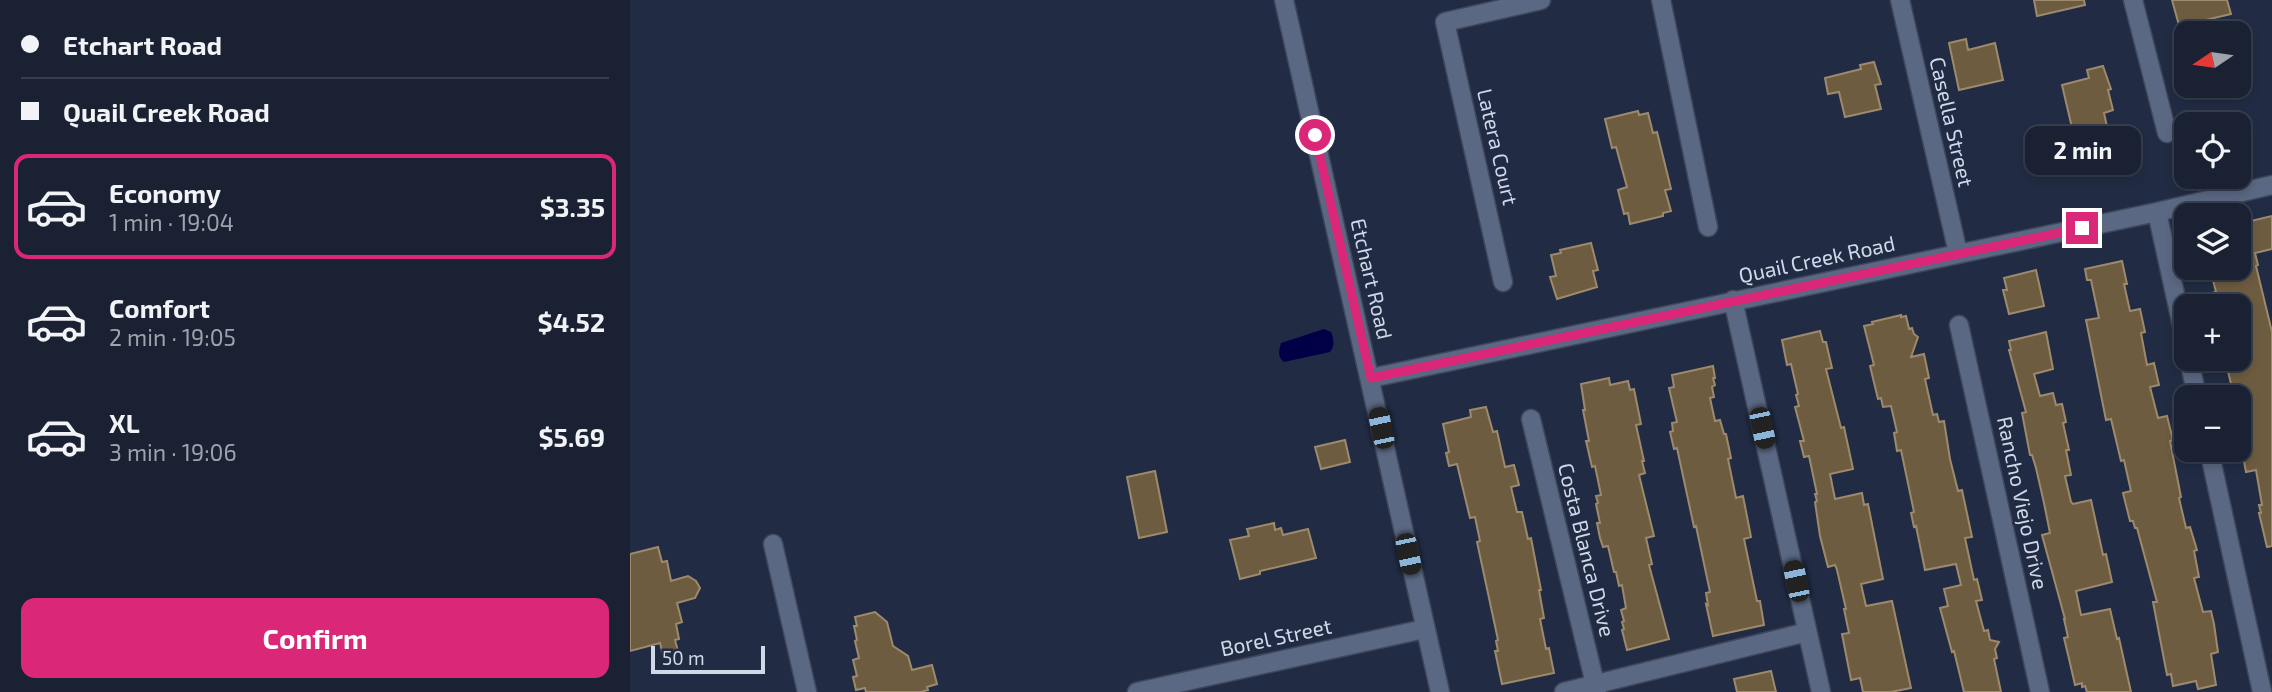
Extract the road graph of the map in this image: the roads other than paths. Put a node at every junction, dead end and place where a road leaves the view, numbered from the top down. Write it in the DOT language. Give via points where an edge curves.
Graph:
graph roads {
  1 [pos="1284,0"];
  2 [pos="1541,0"];
  3 [pos="1661,0"];
  4 [pos="1900,0"];
  5 [pos="2133,0"];
  6 [pos="2167,132"];
  7 [pos="2272,185"];
  8 [pos="2157,212"];
  9 [pos="1708,227"];
  10 [pos="1958,253"];
  11 [pos="1503,282"];
  12 [pos="2175,294"];
  13 [pos="1733,300"];
  14 [pos="1959,325"];
  15 [pos="1371,378"];
  16 [pos="1531,419"];
  17 [pos="2212,462"];
  18 [pos="773,544"];
  19 [pos="1424,629"];
  20 [pos="1807,632"];
  21 [pos="1596,688"];
  22 [pos="807,692"];
  23 [pos="1137,692"];
  24 [pos="1440,692"];
  25 [pos="1564,692"];
  26 [pos="1821,692"];
  27 [pos="2040,692"];
  28 [pos="2262,692"];
  1 -- 15 [label="street, Etchart Road"];
  2 -- 11 [label="street, Latera Court" via="1445,22"];
  3 -- 9 [label="street"];
  4 -- 10 [label="street, Casella Street"];
  5 -- 6 [label="street"];
  7 -- 8 [label="street, Quail Creek Road"];
  8 -- 10 [label="street, Quail Creek Road"];
  8 -- 12 [label="street"];
  10 -- 13 [label="street, Quail Creek Road"];
  13 -- 15 [label="street, Quail Creek Road"];
  13 -- 20 [label="street"];
  14 -- 27 [label="street, Rancho Viejo Drive"];
  15 -- 19 [label="street, Etchart Road"];
  16 -- 21 [label="street, Costa Blanca Drive"];
  17 -- 28 [label="street"];
  18 -- 22 [label="street"];
  19 -- 23 [label="street, Borel Street"];
  19 -- 24 [label="street, Etchart Road"];
  20 -- 21 [label="street"];
  20 -- 26 [label="street"];
  21 -- 25 [label="street"];
}
